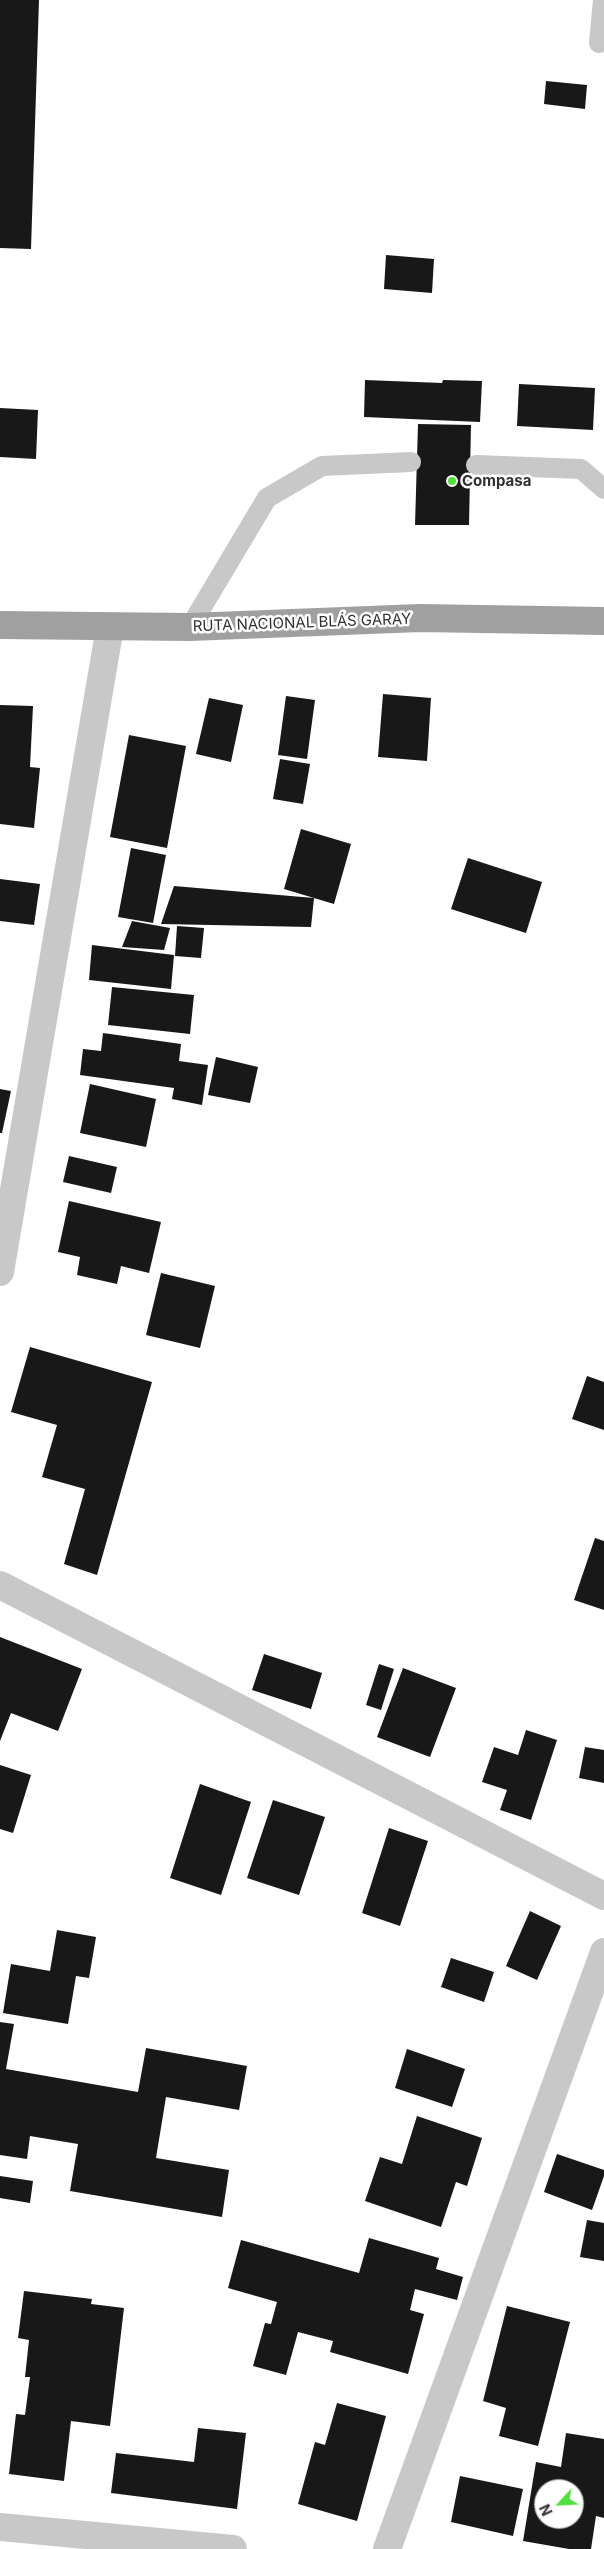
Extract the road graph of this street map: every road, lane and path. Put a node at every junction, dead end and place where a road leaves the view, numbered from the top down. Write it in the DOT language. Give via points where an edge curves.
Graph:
graph roads {
  1 [pos="603,0"];
  2 [pos="599,43"];
  3 [pos="411,462"];
  4 [pos="476,464"];
  5 [pos="604,489"];
  6 [pos="604,620"];
  7 [pos="0,625"];
  8 [pos="110,627"];
  9 [pos="190,627"];
  10 [pos="4,1217"];
  11 [pos="0,1272"];
  12 [pos="0,1585"];
  13 [pos="604,1896"];
  14 [pos="604,1952"];
  15 [pos="0,2528"];
  16 [pos="233,2549"];
  17 [pos="387,2549"];
  1 -- 2 [label="lane"];
  3 -- 9 [label="lane" via="322,466 267,498"];
  4 -- 5 [label="lane" via="580,469"];
  6 -- 9 [label="highway, RUTA NACIONAL BLÁS GARAY" via="420,618"];
  7 -- 8 [label="highway, RUTA NACIONAL BLÁS GARAY"];
  8 -- 9 [label="highway, RUTA NACIONAL BLÁS GARAY"];
  8 -- 10 [label="street"];
  10 -- 11 [label="street"];
  12 -- 13 [label="street"];
  14 -- 17 [label="street"];
  15 -- 16 [label="street"];
}
